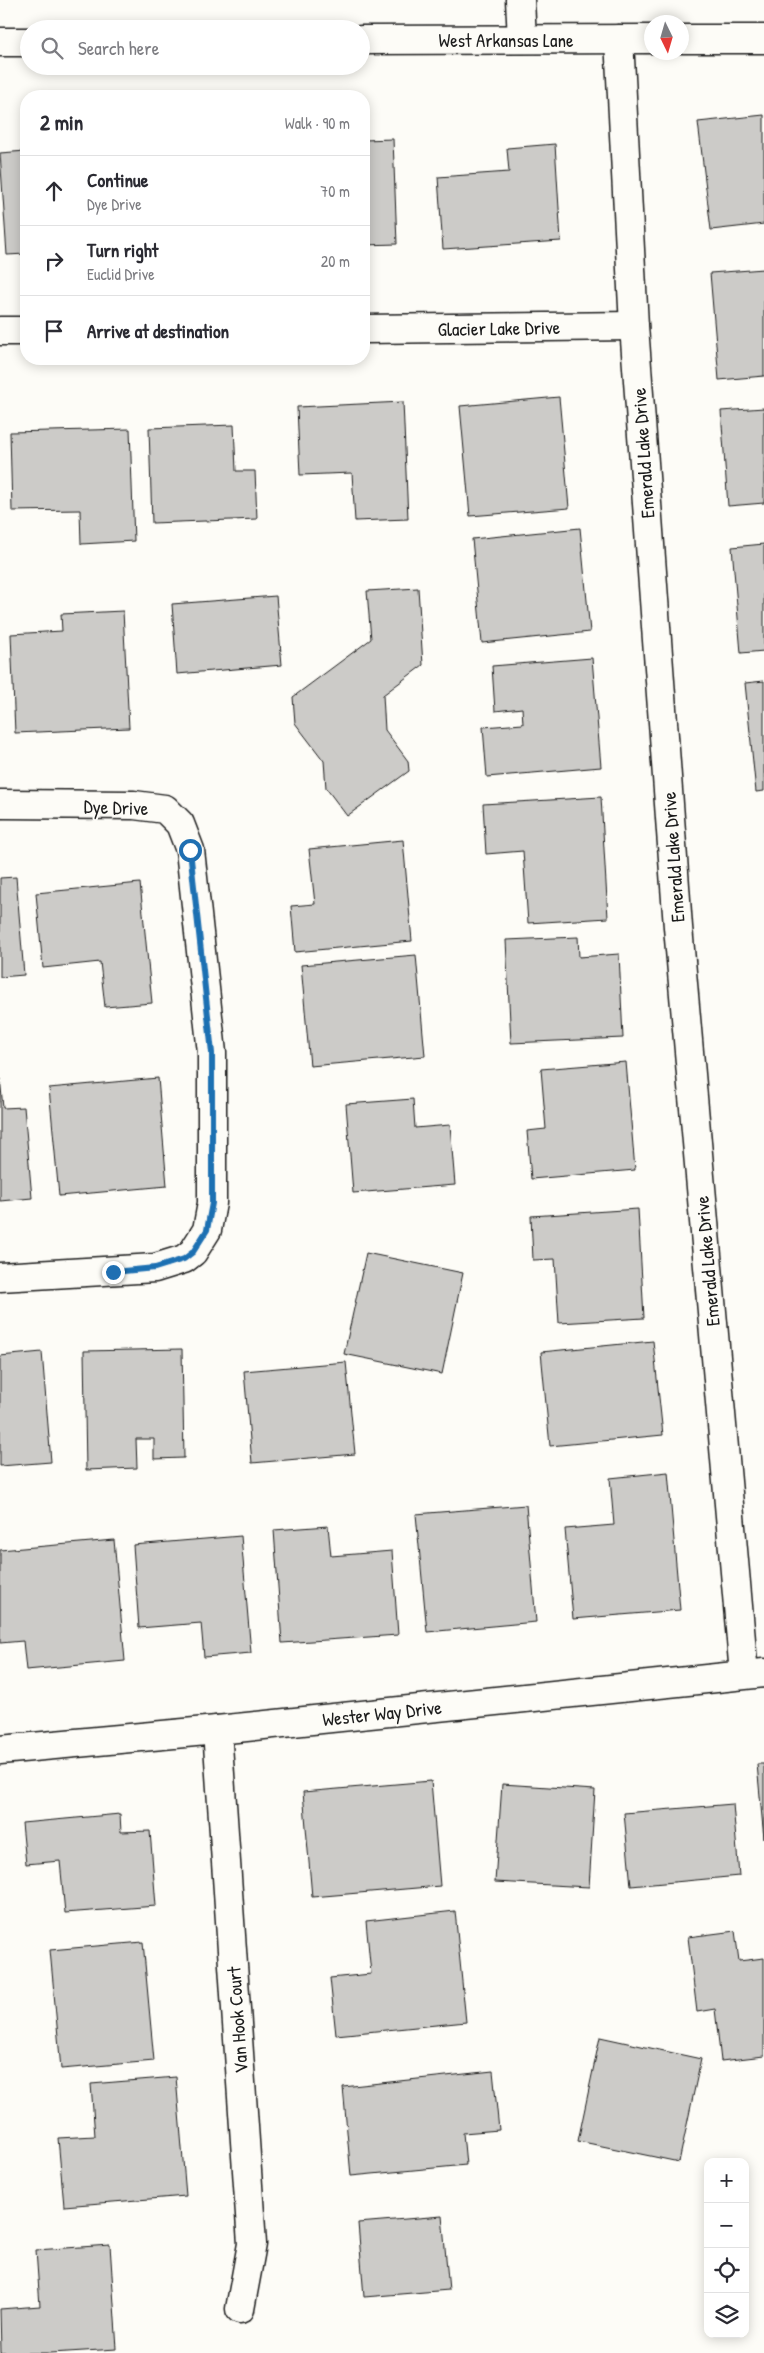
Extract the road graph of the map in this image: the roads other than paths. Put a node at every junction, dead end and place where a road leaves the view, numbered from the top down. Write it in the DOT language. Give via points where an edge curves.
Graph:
graph roads {
  1 [pos="520,0"];
  2 [pos="619,39"];
  3 [pos="644,39"];
  4 [pos="689,39"];
  5 [pos="764,39"];
  6 [pos="370,40"];
  7 [pos="522,40"];
  8 [pos="0,42"];
  9 [pos="20,42"];
  10 [pos="634,326"];
  11 [pos="370,329"];
  12 [pos="0,331"];
  13 [pos="20,331"];
  14 [pos="0,804"];
  15 [pos="0,1277"];
  16 [pos="754,1673"];
  17 [pos="217,1730"];
  18 [pos="0,1750"];
  19 [pos="240,2309"];
  1 -- 7 [label="street"];
  2 -- 3 [label="street, West Arkansas Lane"];
  2 -- 7 [label="street, West Arkansas Lane"];
  2 -- 10 [label="street, Emerald Lake Drive"];
  4 -- 5 [label="street"];
  6 -- 7 [label="street, West Arkansas Lane"];
  8 -- 9 [label="street"];
  10 -- 11 [label="street, Glacier Lake Drive"];
  10 -- 16 [label="street, Emerald Lake Drive" via="678,927"];
  12 -- 13 [label="street"];
  14 -- 15 [label="street, Dye Drive" via="134,805 166,809 180,824 190,850 212,1053 212,1203 207,1230 193,1252 184,1259 155,1268"];
  16 -- 17 [label="street, Wester Way Drive"];
  17 -- 18 [label="street, Wester Way Drive"];
  17 -- 19 [label="street, Van Hook Court" via="252,2244"];
}
